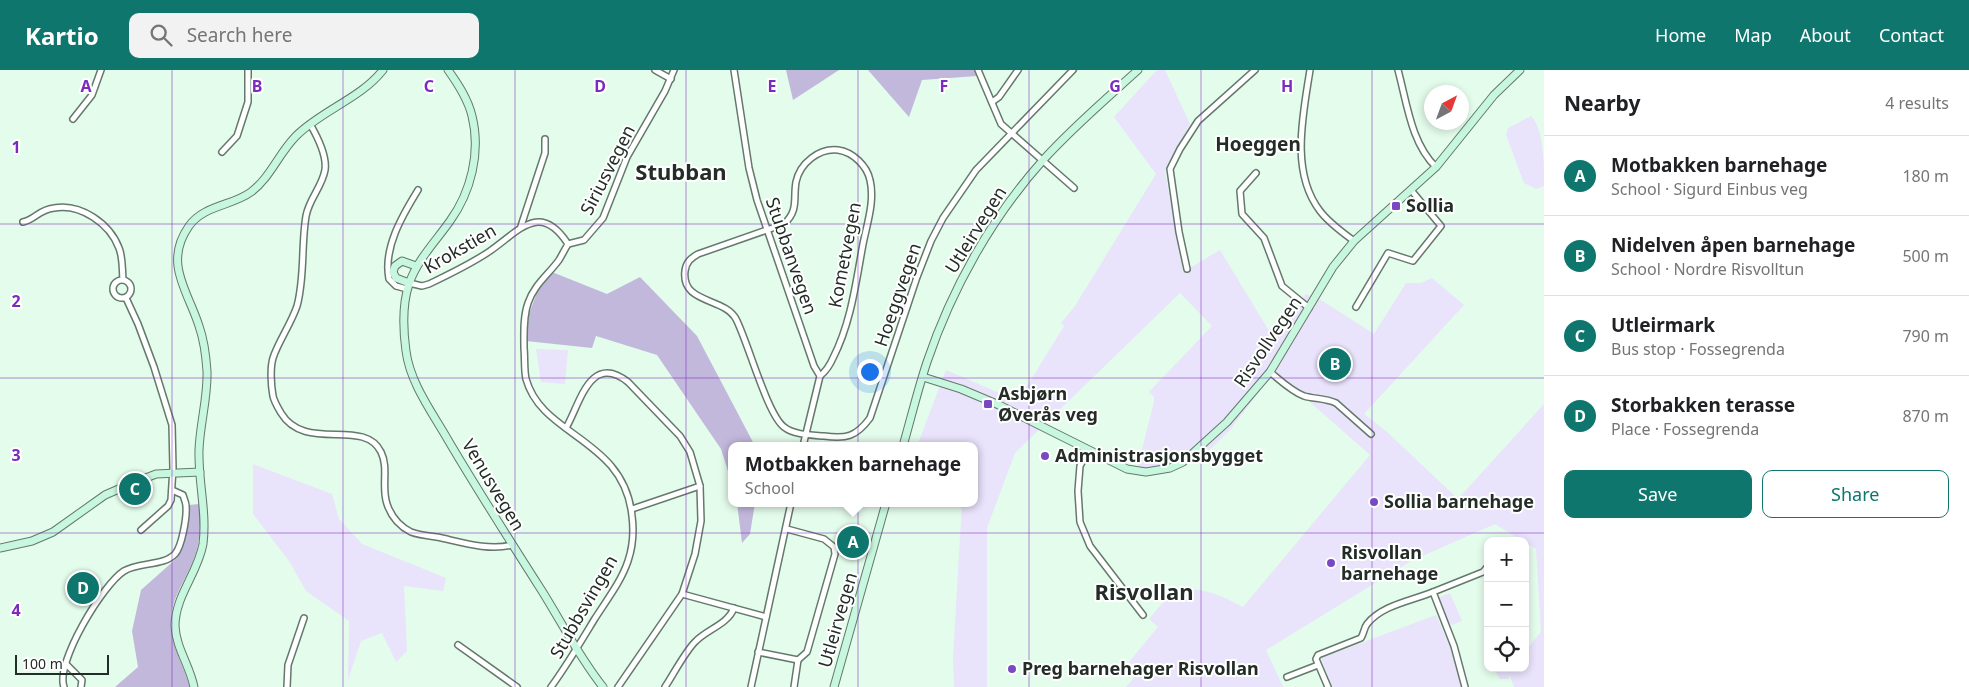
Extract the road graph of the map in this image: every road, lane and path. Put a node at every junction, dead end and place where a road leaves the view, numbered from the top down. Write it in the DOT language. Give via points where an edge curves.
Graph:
graph roads {
  1 [pos="100,70"];
  2 [pos="248,70"];
  3 [pos="383,70"];
  4 [pos="448,70"];
  5 [pos="654,70"];
  6 [pos="674,70"];
  7 [pos="734,70"];
  8 [pos="978,70"];
  9 [pos="1018,70"];
  10 [pos="1073,70"];
  11 [pos="1138,70"];
  12 [pos="1255,70"];
  13 [pos="1310,70"];
  14 [pos="1398,70"];
  15 [pos="1520,70"];
  16 [pos="671,79"];
  17 [pos="992,102"];
  18 [pos="73,119"];
  19 [pos="310,124"];
  20 [pos="1012,132"];
  21 [pos="545,139"];
  22 [pos="222,152"];
  23 [pos="1044,160"];
  24 [pos="1436,167"];
  25 [pos="1256,173"];
  26 [pos="1074,188"];
  27 [pos="418,190"];
  28 [pos="1411,190"];
  29 [pos="23,222"];
  30 [pos="522,226"];
  31 [pos="766,230"];
  32 [pos="1354,241"];
  33 [pos="568,244"];
  34 [pos="416,266"];
  35 [pos="1187,270"];
  36 [pos="123,279"];
  37 [pos="408,286"];
  38 [pos="126,298"];
  39 [pos="1356,307"];
  40 [pos="1309,308"];
  41 [pos="1270,372"];
  42 [pos="820,376"];
  43 [pos="923,377"];
  44 [pos="566,428"];
  45 [pos="806,434"];
  46 [pos="1371,434"];
  47 [pos="804,442"];
  48 [pos="904,442"];
  49 [pos="1088,451"];
  50 [pos="200,472"];
  51 [pos="173,473"];
  52 [pos="700,486"];
  53 [pos="172,490"];
  54 [pos="790,507"];
  55 [pos="885,507"];
  56 [pos="632,509"];
  57 [pos="786,529"];
  58 [pos="141,530"];
  59 [pos="512,545"];
  60 [pos="0,548"];
  61 [pos="1484,571"];
  62 [pos="1433,592"];
  63 [pos="682,594"];
  64 [pos="734,608"];
  65 [pos="1143,615"];
  66 [pos="766,617"];
  67 [pos="304,618"];
  68 [pos="458,645"];
  69 [pos="576,648"];
  70 [pos="758,652"];
  71 [pos="798,660"];
  72 [pos="66,664"];
  73 [pos="1318,665"];
  74 [pos="1287,677"];
  75 [pos="64,687"];
  76 [pos="81,687"];
  77 [pos="194,687"];
  78 [pos="287,687"];
  79 [pos="517,687"];
  80 [pos="551,687"];
  81 [pos="603,687"];
  82 [pos="618,687"];
  83 [pos="665,687"];
  84 [pos="751,687"];
  85 [pos="794,687"];
  86 [pos="834,687"];
  87 [pos="1328,687"];
  88 [pos="1465,687"];
  1 -- 18 [label="street" via="92,95"];
  2 -- 22 [label="street" via="248,102 237,136"];
  3 -- 19 [label="street" via="367,86"];
  4 -- 34 [label="street, Venusvegen" via="461,88 472,116 476,143 471,180 452,218"];
  5 -- 16 [label="street"];
  6 -- 16 [label="street, Siriusvegen"];
  7 -- 31 [label="street, Stubbanvegen" via="749,168"];
  8 -- 17 [label="street"];
  9 -- 17 [label="street"];
  10 -- 20 [label="street, Hoeggvegen"];
  11 -- 23 [label="street, Utleirvegen"];
  12 -- 35 [label="street" via="1198,122 1170,169"];
  13 -- 32 [label="street" via="1301,128 1306,187 1320,212"];
  14 -- 24 [label="street" via="1417,138 1426,158"];
  15 -- 24 [label="street, Risvollvegen" via="1494,95"];
  16 -- 33 [label="street, Siriusvegen" via="627,157 602,218 584,240"];
  17 -- 20 [label="street" via="1001,124"];
  19 -- 50 [label="street" via="295,137 254,190 198,216 181,240 180,279 200,327 206,360"];
  19 -- 59 [label="street" via="319,143 325,170 306,215 299,299 273,359 273,397 285,419 305,432 360,436 372,441 381,450 384,460 386,503 393,518 413,533 490,547"];
  20 -- 23 [label="street"];
  20 -- 45 [label="street, Hoeggvegen" via="976,170 936,230 870,418 860,430 844,438"];
  21 -- 30 [label="street, Krokstien" via="545,153"];
  23 -- 26 [label="street"];
  23 -- 43 [label="street, Utleirvegen" via="1004,210 968,269 942,322"];
  24 -- 28 [label="street, Risvollvegen"];
  25 -- 40 [label="street" via="1240,191 1242,214 1264,238 1282,286"];
  27 -- 37 [label="street, Krokstien" via="403,215 389,253 389,279 396,286"];
  28 -- 32 [label="street, Risvollvegen"];
  28 -- 39 [label="street" via="1441,226 1413,262 1388,253"];
  29 -- 36 [label="street" via="31,220 41,210 56,207 82,212 98,220 118,245"];
  30 -- 33 [label="street, Krokstien" via="548,223 561,233"];
  30 -- 37 [label="street, Krokstien" via="490,251 454,272 422,286"];
  31 -- 42 [label="street, Stubbanvegen"];
  31 -- 42 [label="street, Kometvegen" via="789,219 796,201 796,181 810,159 838,150 864,167 870,178 871,203 853,298 834,356"];
  31 -- 45 [label="street, Hoeggvegen" via="693,257 687,263 685,276 696,296 732,313 776,417 784,428"];
  32 -- 40 [label="street, Risvollvegen" via="1333,267"];
  33 -- 44 [label="street, Stubbsvingen" via="528,303 524,339 526,379 536,399 552,418"];
  34 -- 37 [label="street, Venusvegen"];
  34 -- 37 [label="street" via="402,261 395,266 396,278"];
  36 -- 38 [label="street" via="131,286"];
  36 -- 38 [label="street" via="112,289 115,296"];
  37 -- 59 [label="street, Venusvegen" via="403,305 410,370"];
  38 -- 51 [label="street" via="166,402 172,425"];
  40 -- 41 [label="street, Risvollvegen"];
  41 -- 46 [label="street" via="1304,396 1336,403"];
  41 -- 49 [label="street, Risvollvegen" via="1208,441 1183,462 1170,468 1146,472 1127,469"];
  42 -- 45 [label="street"];
  43 -- 48 [label="street, Utleirvegen"];
  43 -- 49 [label="street, Risvollvegen" via="999,405"];
  44 -- 52 [label="street" via="592,380 603,373 618,375 680,436 693,459"];
  44 -- 56 [label="street, Stubbsvingen" via="612,466 625,487"];
  45 -- 47 [label="street"];
  49 -- 65 [label="street" via="1080,466 1080,522 1090,546"];
  50 -- 51 [label="street"];
  50 -- 77 [label="street" via="204,510 202,545 199,561 179,604 175,625"];
  51 -- 53 [label="street"];
  51 -- 60 [label="street" via="156,474 105,495 53,532 32,541"];
  52 -- 56 [label="street"];
  52 -- 63 [label="street" via="698,540"];
  53 -- 58 [label="street" via="168,506"];
  53 -- 72 [label="street" via="183,495 186,504 178,550 170,558 135,566 115,578 83,623"];
  54 -- 57 [label="street"];
  55 -- 86 [label="street, Utleirvegen"];
  56 -- 69 [label="street, Stubbsvingen" via="633,541 628,562 614,590"];
  57 -- 66 [label="street"];
  57 -- 71 [label="street" via="824,539 834,547 835,554 807,652"];
  59 -- 69 [label="street, Venusvegen"];
  61 -- 62 [label="street"];
  62 -- 73 [label="street" via="1376,615 1366,625 1361,638 1318,655"];
  62 -- 88 [label="street" via="1460,661"];
  63 -- 64 [label="street"];
  63 -- 82 [label="street"];
  64 -- 66 [label="street"];
  64 -- 83 [label="street" via="731,616 695,641"];
  66 -- 70 [label="street"];
  67 -- 78 [label="street" via="288,665"];
  68 -- 79 [label="street"];
  69 -- 80 [label="street, Stubbsvingen"];
  69 -- 81 [label="street, Venusvegen"];
  70 -- 71 [label="street"];
  70 -- 84 [label="street"];
  71 -- 85 [label="street"];
  72 -- 75 [label="street"];
  72 -- 76 [label="street" via="82,680"];
  73 -- 74 [label="street"];
  73 -- 87 [label="street"];
}
